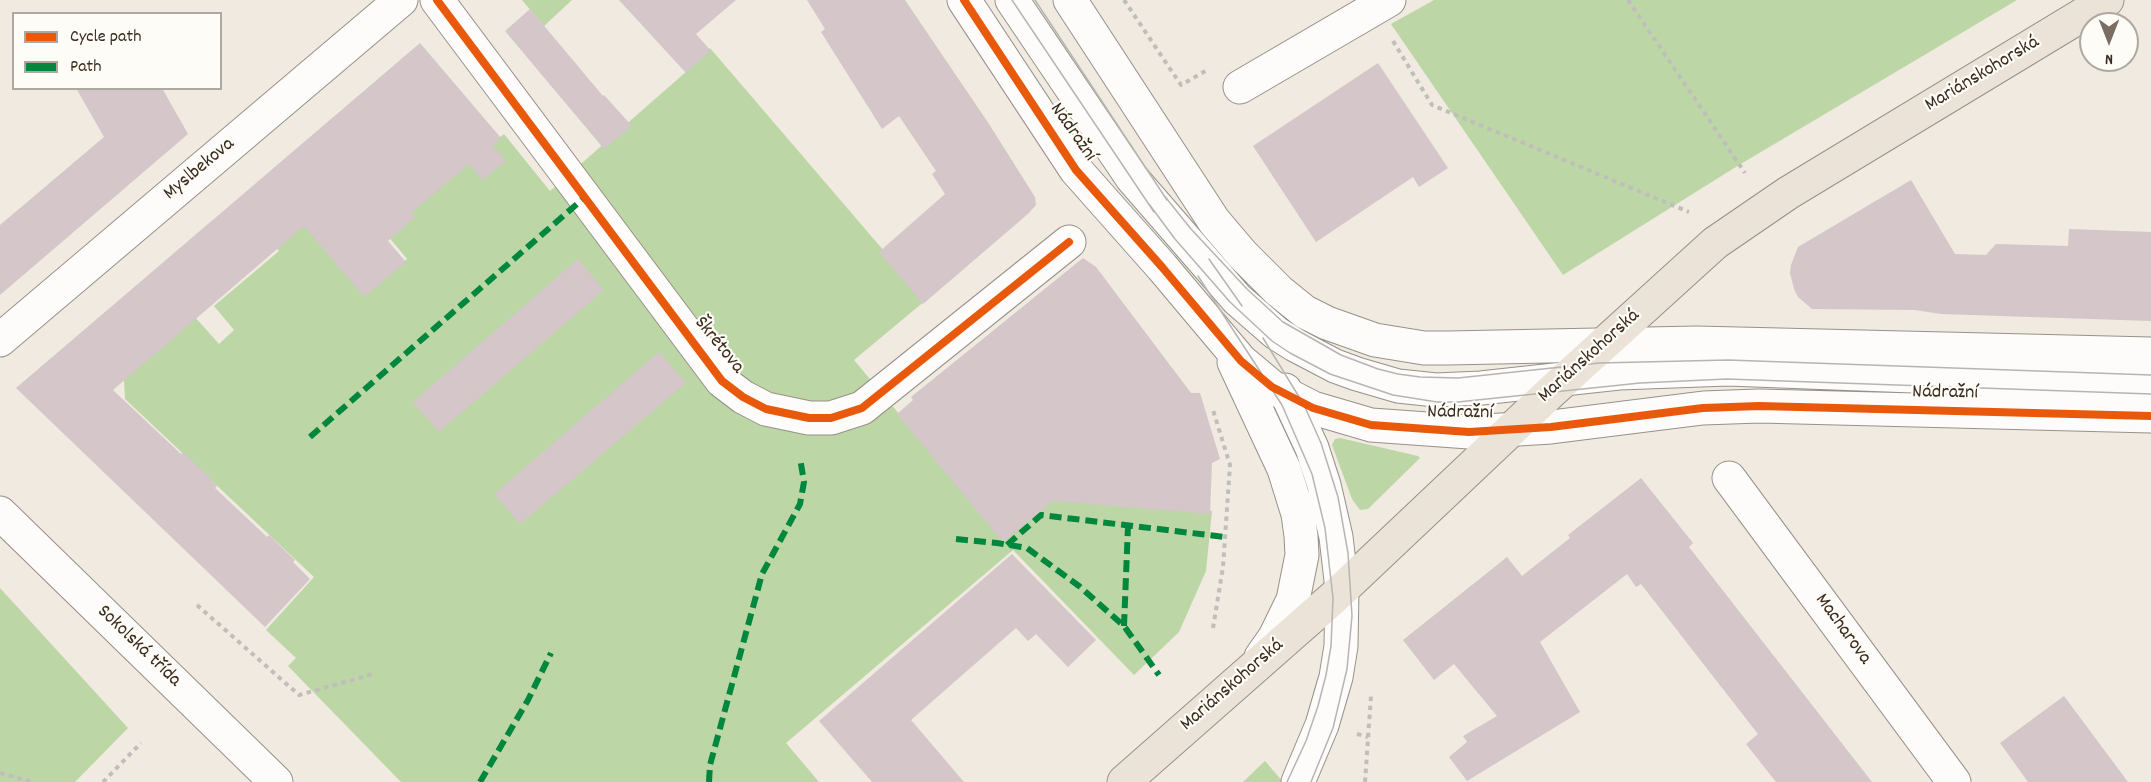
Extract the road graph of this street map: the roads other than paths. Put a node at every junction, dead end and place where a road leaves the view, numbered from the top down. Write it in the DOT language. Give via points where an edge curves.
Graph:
graph roads {
  1 [pos="401,0"];
  2 [pos="437,0"];
  3 [pos="964,0"];
  4 [pos="1012,0"];
  5 [pos="1035,0"];
  6 [pos="1070,0"];
  7 [pos="2107,0"];
  8 [pos="1381,4"];
  9 [pos="1240,87"];
  10 [pos="1069,242"];
  11 [pos="1187,242"];
  12 [pos="0,340"];
  13 [pos="1224,342"];
  14 [pos="1603,346"];
  15 [pos="2151,354"];
  16 [pos="1567,378"];
  17 [pos="2151,385"];
  18 [pos="1288,395"];
  19 [pos="2151,416"];
  20 [pos="1511,430"];
  21 [pos="1729,478"];
  22 [pos="0,513"];
  23 [pos="1342,589"];
  24 [pos="1254,667"];
  25 [pos="276,782"];
  26 [pos="1124,782"];
  27 [pos="1298,782"];
  28 [pos="1954,782"];
  1 -- 12 [label="street, Myslbekova"];
  2 -- 10 [label="street, Škrétova" via="722,381 766,409 809,418 831,418 862,408"];
  3 -- 13 [label="street, Nádražní" via="1076,170"];
  4 -- 11 [label="street" via="1132,178"];
  5 -- 11 [label="street" via="1146,168"];
  6 -- 14 [label="street" via="1214,221 1267,280 1305,312 1351,333 1395,344 1448,348"];
  7 -- 14 [label="main road, Mariánskohorská" via="1788,193 1714,243"];
  8 -- 9 [label="street"];
  11 -- 16 [label="street" via="1237,298 1276,333 1312,355 1357,374 1398,386 1436,390"];
  11 -- 18 [label="street"];
  13 -- 18 [label="street, Nádražní" via="1256,374"];
  13 -- 24 [label="street, Nádražní" via="1284,469 1301,536 1293,600 1275,637"];
  14 -- 15 [label="street" via="1761,344"];
  14 -- 16 [label="main road, Mariánskohorská"];
  16 -- 17 [label="street" via="1728,369"];
  16 -- 20 [label="main road, Mariánskohorská"];
  18 -- 20 [label="street, Nádražní" via="1313,408 1371,425 1450,431"];
  18 -- 23 [label="street" via="1324,485"];
  19 -- 20 [label="street, Nádražní" via="1703,408"];
  20 -- 23 [label="main road, Mariánskohorská"];
  21 -- 28 [label="street, Macharova"];
  22 -- 25 [label="street, Sokolská třída"];
  23 -- 24 [label="main road, Mariánskohorská"];
  23 -- 27 [label="street" via="1336,677 1322,725"];
  24 -- 26 [label="main road, Mariánskohorská"];
}
